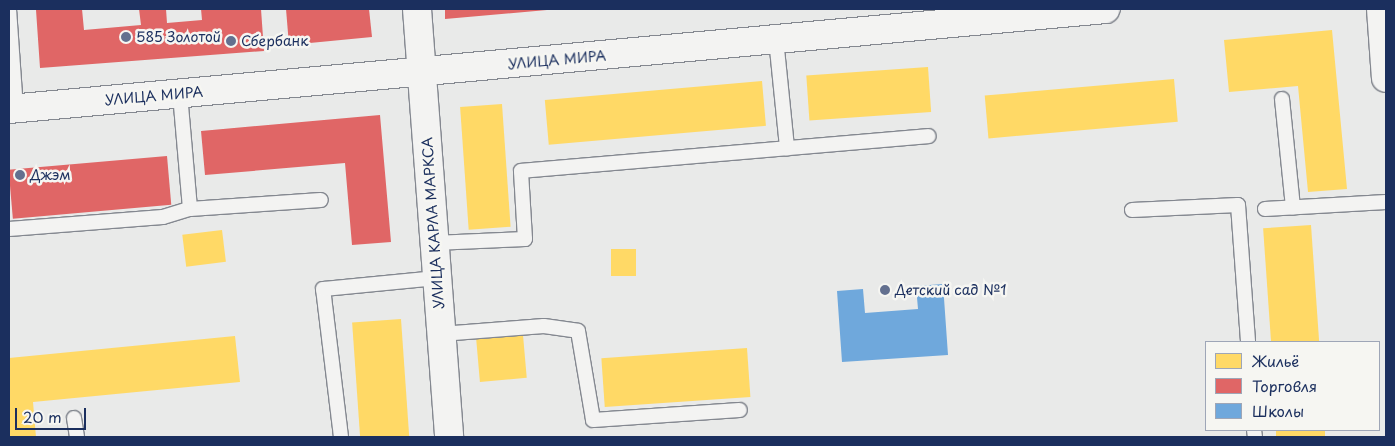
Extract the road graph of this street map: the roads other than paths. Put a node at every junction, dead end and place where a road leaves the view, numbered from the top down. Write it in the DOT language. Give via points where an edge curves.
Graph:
graph roads {
  1 [pos="9,9"];
  2 [pos="417,9"];
  3 [pos="1106,9"];
  4 [pos="1381,9"];
  5 [pos="776,39"];
  6 [pos="422,73"];
  7 [pos="1386,78"];
  8 [pos="180,94"];
  9 [pos="1282,99"];
  10 [pos="12,109"];
  11 [pos="930,136"];
  12 [pos="787,148"];
  13 [pos="321,200"];
  14 [pos="1386,202"];
  15 [pos="1293,207"];
  16 [pos="190,209"];
  17 [pos="1265,209"];
  18 [pos="1132,210"];
  19 [pos="9,229"];
  20 [pos="434,243"];
  21 [pos="437,278"];
  22 [pos="441,334"];
  23 [pos="1248,341"];
  24 [pos="740,410"];
  25 [pos="74,418"];
  26 [pos="77,437"];
  27 [pos="341,437"];
  28 [pos="449,437"];
  1 -- 10 [label="lane"];
  2 -- 6 [label="main road, УЛИЦА КАРЛА МАРКСА"];
  3 -- 5 [label="main road, УЛИЦА МИРА"];
  4 -- 7 [label="main road"];
  5 -- 6 [label="main road, УЛИЦА МИРА"];
  5 -- 12 [label="lane"];
  6 -- 8 [label="main road, УЛИЦА МИРА"];
  6 -- 20 [label="main road, УЛИЦА КАРЛА МАРКСА"];
  8 -- 10 [label="main road, УЛИЦА МИРА"];
  8 -- 16 [label="lane"];
  9 -- 15 [label="lane"];
  11 -- 12 [label="lane"];
  12 -- 20 [label="lane" via="521,171 525,239"];
  13 -- 16 [label="lane"];
  14 -- 15 [label="lane"];
  15 -- 17 [label="lane"];
  16 -- 19 [label="lane" via="163,217"];
  18 -- 23 [label="lane" via="1238,205"];
  20 -- 21 [label="main road, УЛИЦА КАРЛА МАРКСА"];
  21 -- 22 [label="main road, УЛИЦА КАРЛА МАРКСА"];
  21 -- 27 [label="lane" via="323,289"];
  22 -- 24 [label="lane" via="544,326 578,331 593,420"];
  22 -- 28 [label="main road, УЛИЦА КАРЛА МАРКСА"];
  25 -- 26 [label="lane"];
}
